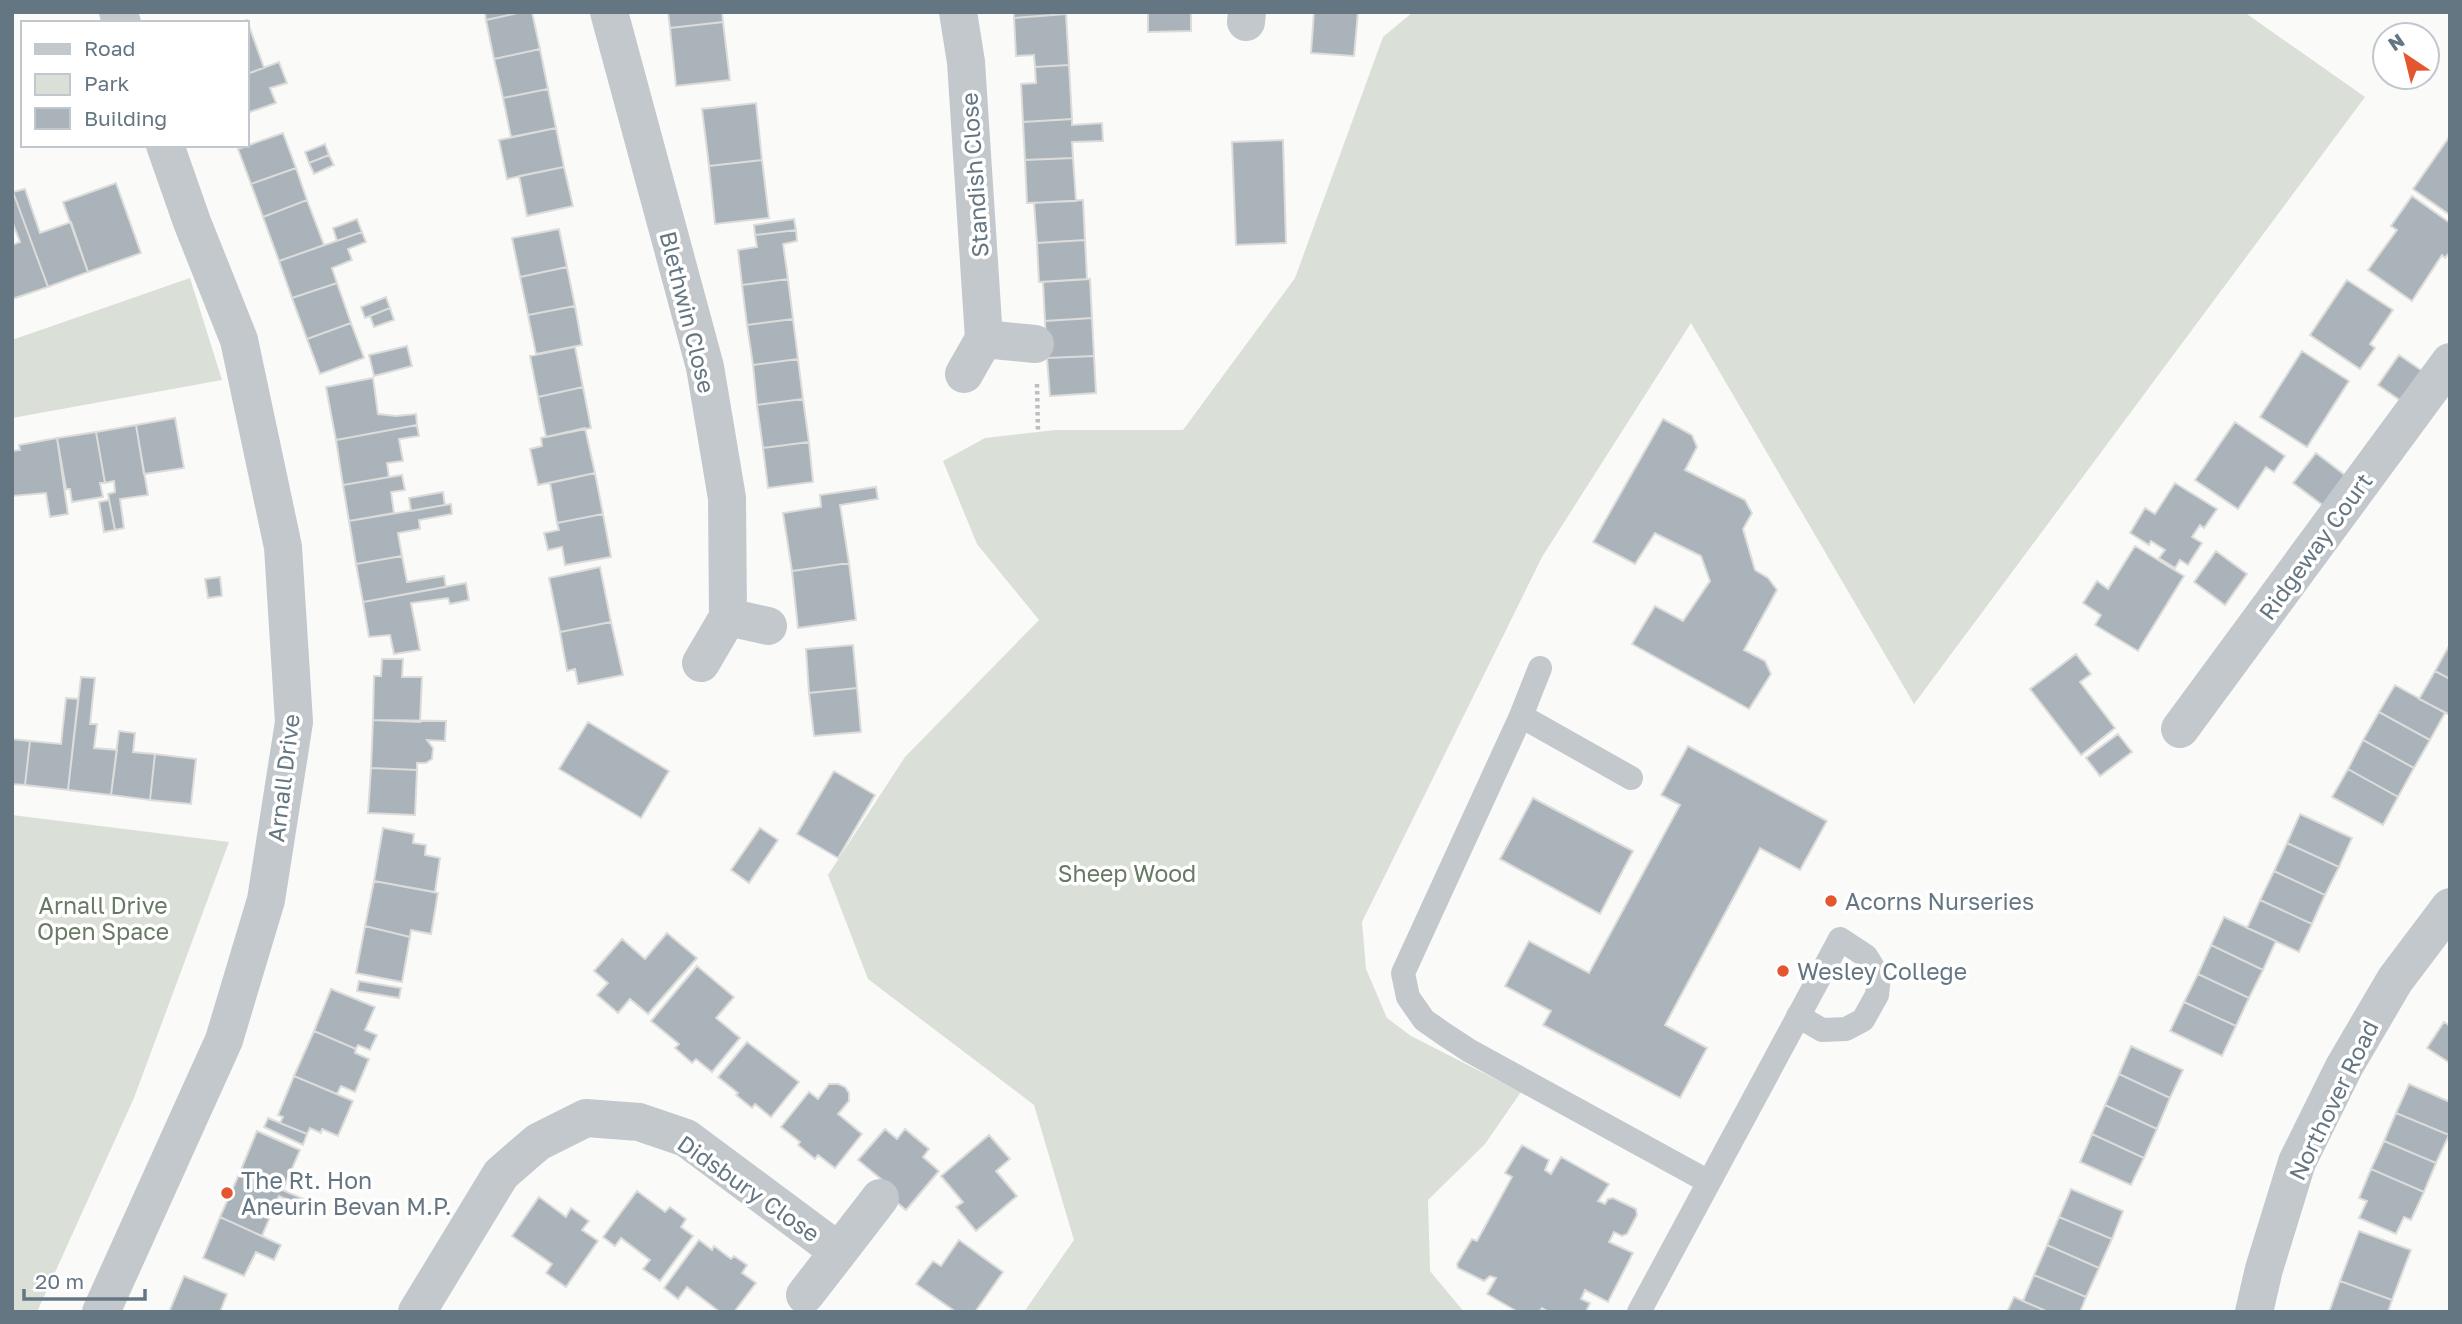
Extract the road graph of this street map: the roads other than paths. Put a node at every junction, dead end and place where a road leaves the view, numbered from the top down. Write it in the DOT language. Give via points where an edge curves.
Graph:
graph roads {
  1 [pos="609,12"];
  2 [pos="958,12"];
  3 [pos="166,147"];
  4 [pos="984,339"];
  5 [pos="1035,344"];
  6 [pos="2450,362"];
  7 [pos="964,374"];
  8 [pos="728,618"];
  9 [pos="768,626"];
  10 [pos="701,663"];
  11 [pos="1540,668"];
  12 [pos="1521,716"];
  13 [pos="2180,729"];
  14 [pos="1631,778"];
  15 [pos="2450,907"];
  16 [pos="1798,1016"];
  17 [pos="1709,1182"];
  18 [pos="880,1198"];
  19 [pos="838,1251"];
  20 [pos="806,1295"];
  21 [pos="101,1312"];
  22 [pos="417,1312"];
  23 [pos="1639,1312"];
  24 [pos="2255,1312"];
  1 -- 8 [label="street, Blethwin Close" via="705,368 727,498"];
  2 -- 4 [label="street, Standish Close" via="966,62"];
  3 -- 21 [label="street, Arnall Drive" via="239,340 283,547 294,722 266,901 224,1040"];
  4 -- 5 [label="street"];
  4 -- 7 [label="street"];
  6 -- 13 [label="street, Ridgeway Court"];
  8 -- 9 [label="street"];
  8 -- 10 [label="street"];
  11 -- 12 [label="lane"];
  12 -- 14 [label="lane"];
  12 -- 17 [label="lane" via="1403,973 1408,996 1424,1020 1469,1051"];
  15 -- 24 [label="street, Northover Road" via="2395,980 2344,1067 2297,1162"];
  16 -- 17 [label="lane"];
  17 -- 23 [label="lane"];
  18 -- 19 [label="street, Didsbury Close"];
  19 -- 20 [label="street, Didsbury Close"];
  19 -- 22 [label="street, Didsbury Close" via="686,1138 639,1122 586,1118 538,1142 501,1174"];
}
